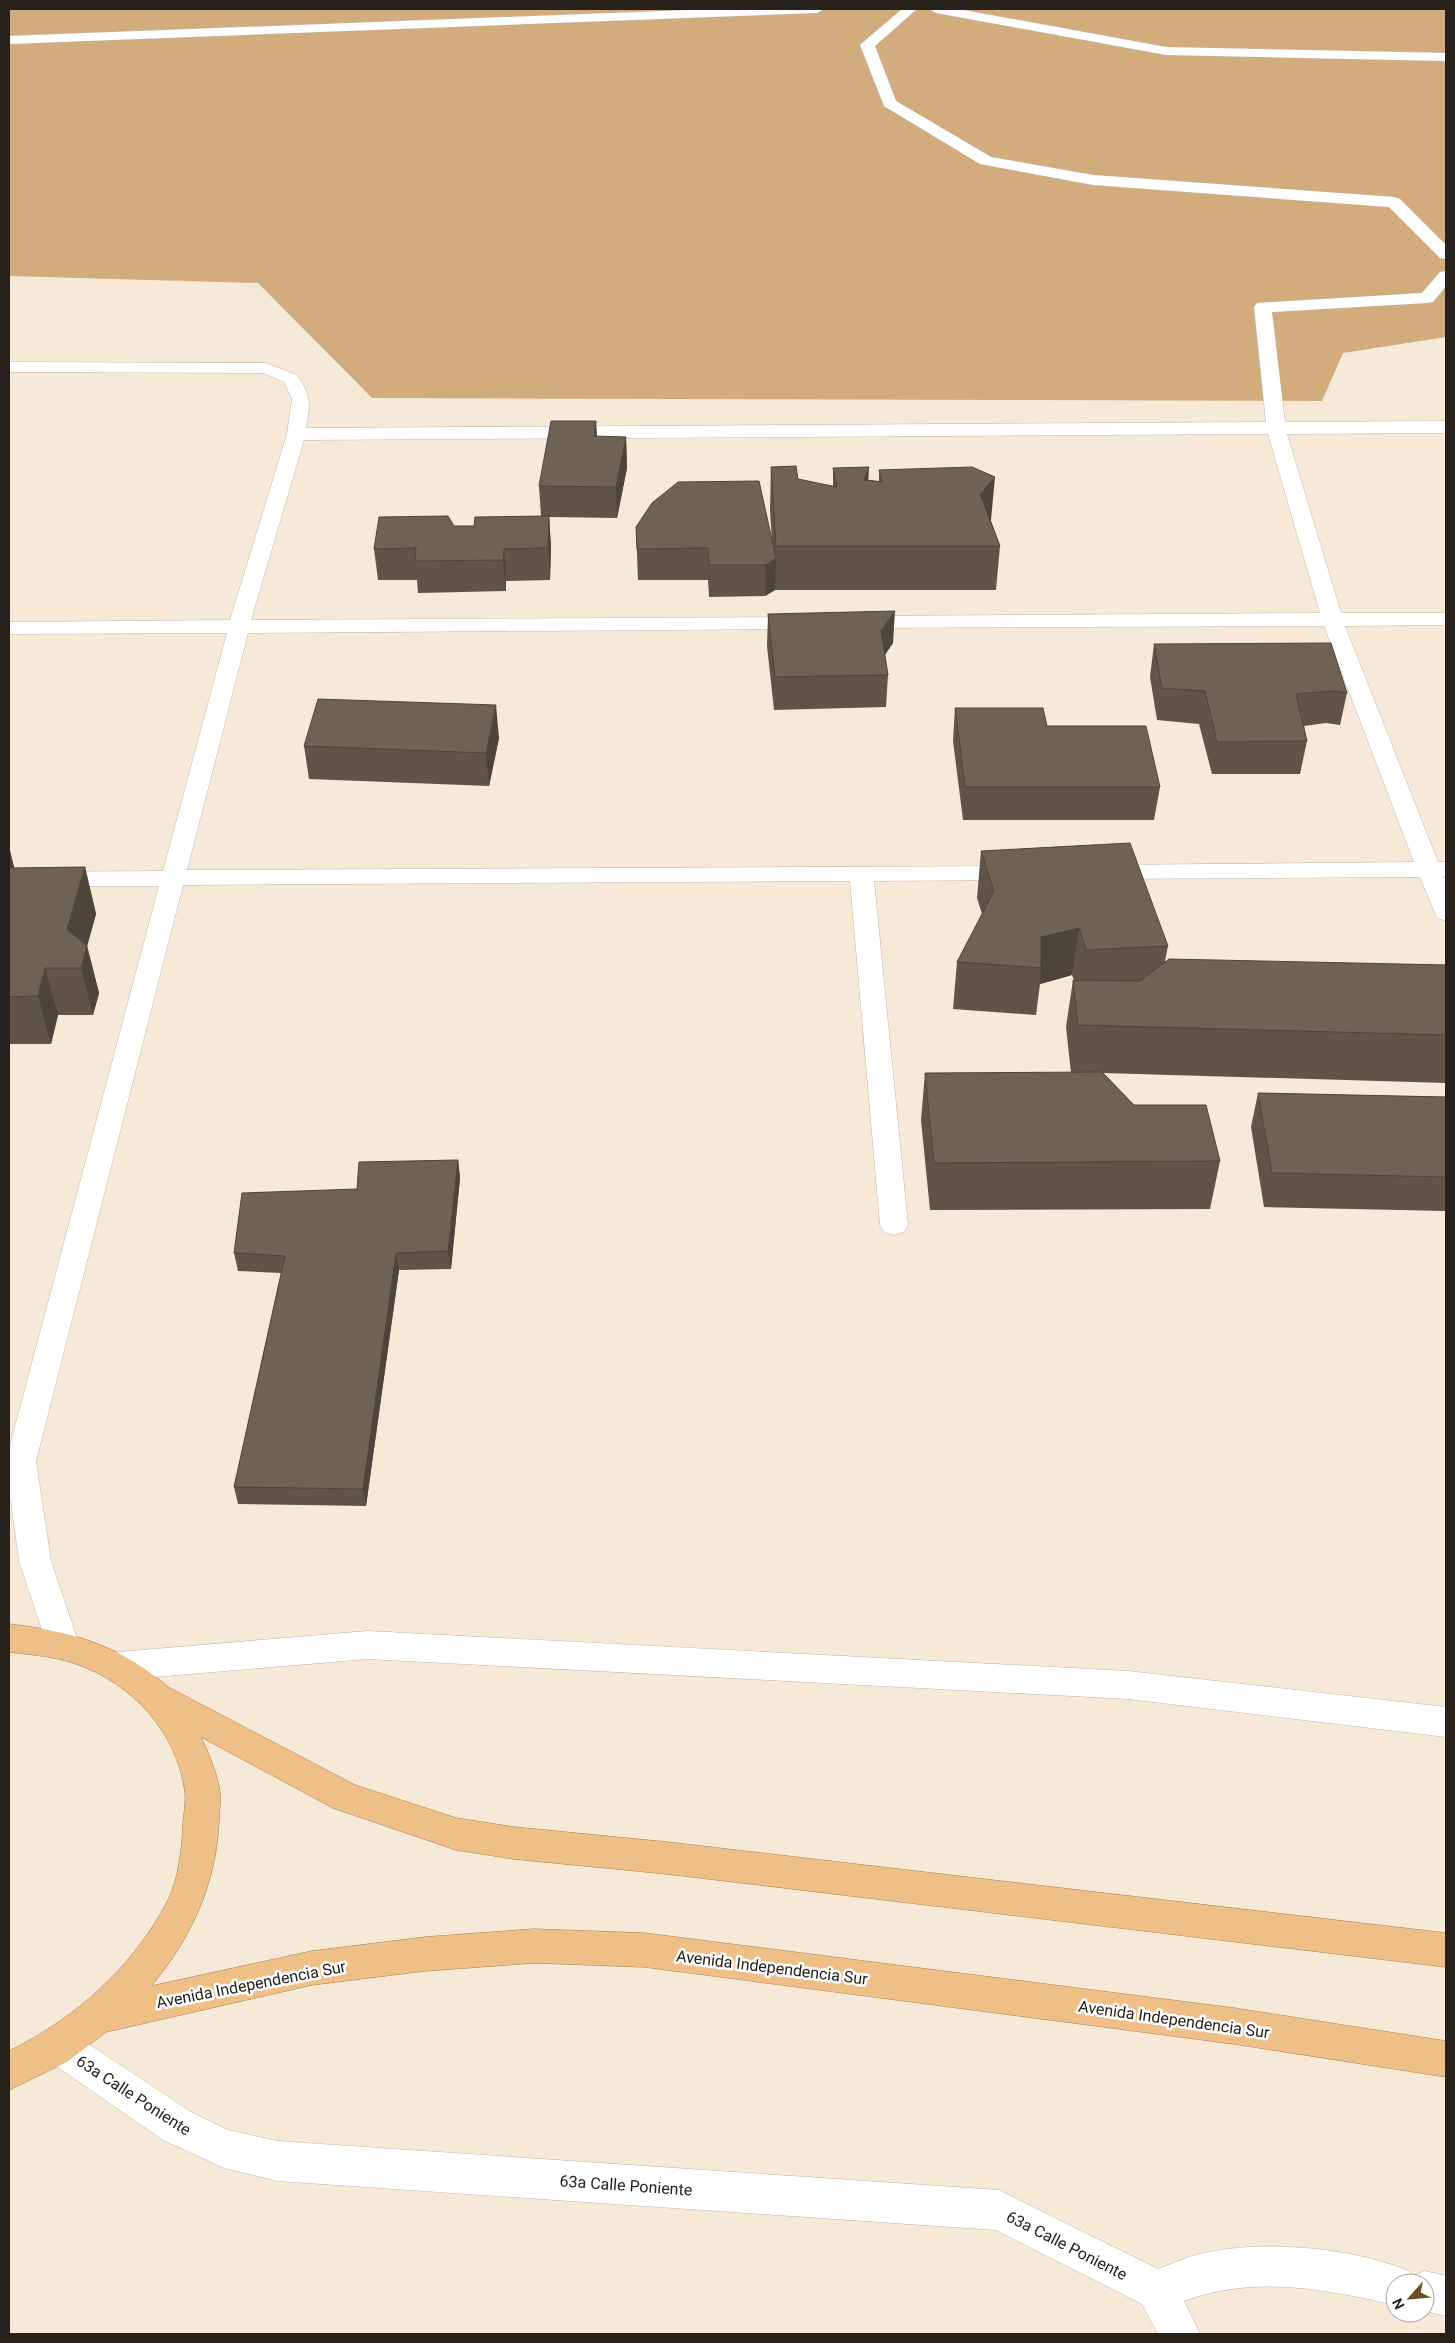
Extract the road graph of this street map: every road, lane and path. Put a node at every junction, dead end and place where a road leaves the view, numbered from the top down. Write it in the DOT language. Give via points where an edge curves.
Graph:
graph roads {
  1 [pos="817,9"];
  2 [pos="910,9"];
  3 [pos="936,9"];
  4 [pos="9,40"];
  5 [pos="1446,57"];
  6 [pos="1446,254"];
  7 [pos="1446,276"];
  8 [pos="9,367"];
  9 [pos="1446,427"];
  10 [pos="1276,428"];
  11 [pos="296,434"];
  12 [pos="1446,619"];
  13 [pos="1332,620"];
  14 [pos="239,626"];
  15 [pos="9,628"];
  16 [pos="1438,869"];
  17 [pos="1081,872"];
  18 [pos="1041,873"];
  19 [pos="861,875"];
  20 [pos="172,878"];
  21 [pos="9,879"];
  22 [pos="1446,914"];
  23 [pos="894,1225"];
  24 [pos="15,1475"];
  25 [pos="9,1638"];
  26 [pos="62,1644"];
  27 [pos="119,1666"];
  28 [pos="159,1698"];
  29 [pos="1446,1722"];
  30 [pos="1446,1950"];
  31 [pos="99,2016"];
  32 [pos="59,2046"];
  33 [pos="1446,2058"];
  34 [pos="9,2071"];
  35 [pos="1385,2283"];
  36 [pos="1156,2290"];
  37 [pos="1180,2334"];
  1 -- 4 [label="street"];
  2 -- 6 [label="street" via="867,45 889,102 986,161 1093,180 1394,202"];
  3 -- 5 [label="street" via="1166,51"];
  7 -- 10 [label="street" via="1427,298 1263,307"];
  8 -- 11 [label="street" via="266,368 291,378 301,399"];
  9 -- 10 [label="street"];
  10 -- 11 [label="street"];
  10 -- 13 [label="street"];
  11 -- 14 [label="street"];
  12 -- 13 [label="street"];
  13 -- 14 [label="street"];
  13 -- 16 [label="street"];
  14 -- 15 [label="street"];
  14 -- 20 [label="street"];
  16 -- 17 [label="street"];
  16 -- 22 [label="street"];
  18 -- 19 [label="street"];
  19 -- 20 [label="street"];
  19 -- 23 [label="street"];
  20 -- 21 [label="street"];
  20 -- 24 [label="street"];
  24 -- 26 [label="street" via="35,1561"];
  25 -- 26 [label="highway"];
  26 -- 27 [label="highway"];
  27 -- 28 [label="highway"];
  27 -- 29 [label="street" via="368,1645 1128,1686"];
  28 -- 30 [label="highway" via="346,1797 456,1834"];
  28 -- 31 [label="highway" via="187,1741 202,1792 200,1848 183,1907 148,1964"];
  31 -- 32 [label="highway"];
  31 -- 33 [label="highway, Avenida Independencia Sur" via="312,1968 425,1954 534,1946 644,1950 1234,2026"];
  32 -- 34 [label="highway"];
  32 -- 36 [label="street, 63a Calle Poniente" via="177,2126 224,2149 277,2161 999,2210"];
  35 -- 36 [label="street" via="1274,2265 1208,2272"];
  36 -- 37 [label="street"];
}
